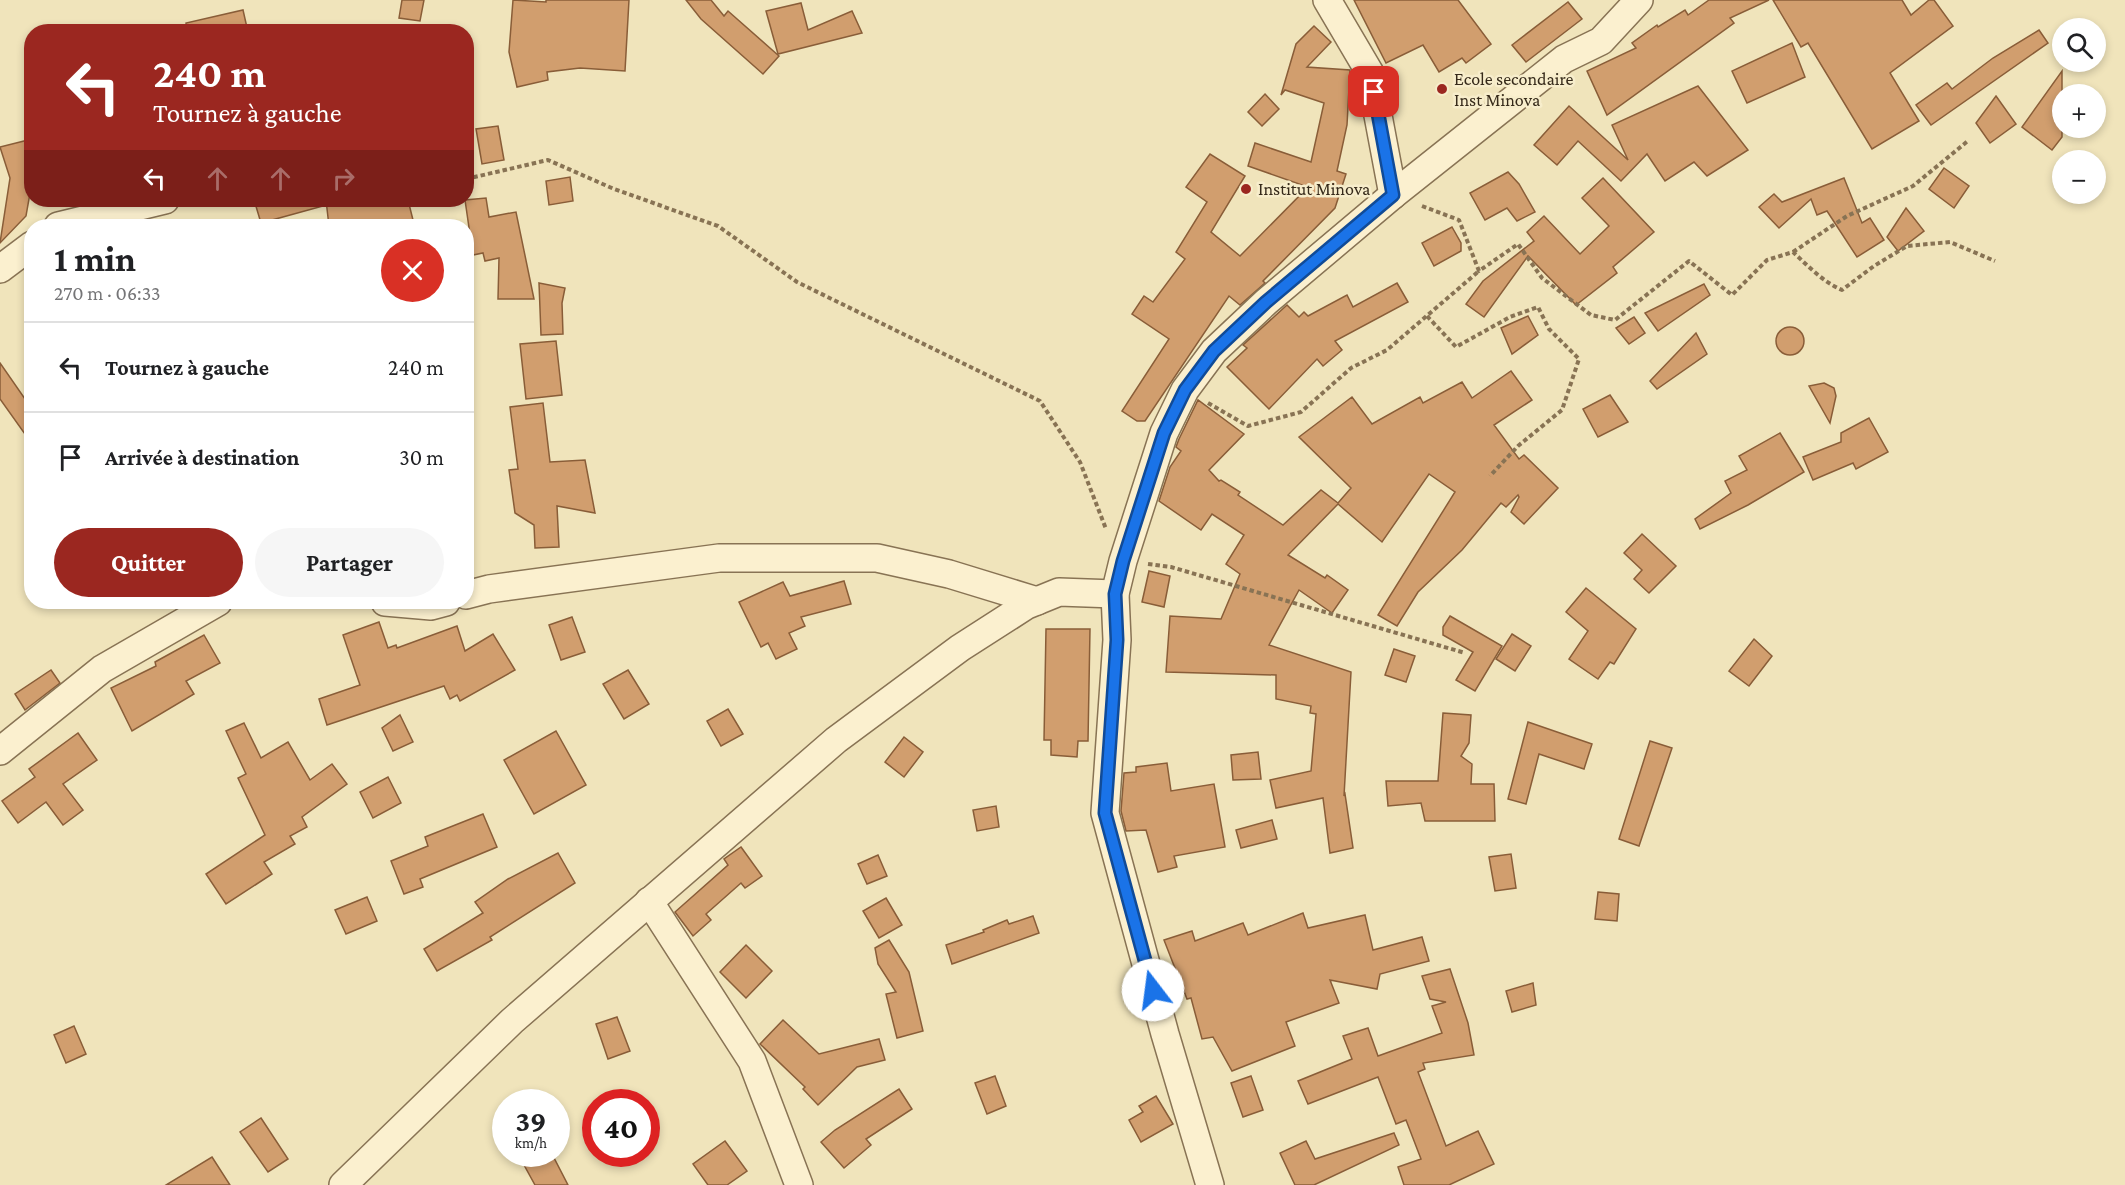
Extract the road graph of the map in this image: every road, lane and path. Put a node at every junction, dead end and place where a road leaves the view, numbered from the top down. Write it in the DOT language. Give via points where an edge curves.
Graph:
graph roads {
  1 [pos="1327,0"];
  2 [pos="1640,0"];
  3 [pos="1969,140"];
  4 [pos="474,176"];
  5 [pos="1393,195"];
  6 [pos="136,207"];
  7 [pos="87,219"];
  8 [pos="24,251"];
  9 [pos="1793,252"];
  10 [pos="1995,261"];
  11 [pos="0,268"];
  12 [pos="1479,271"];
  13 [pos="1427,316"];
  14 [pos="1185,390"];
  15 [pos="1490,476"];
  16 [pos="1123,561"];
  17 [pos="474,593"];
  18 [pos="1115,594"];
  19 [pos="1037,601"];
  20 [pos="206,609"];
  21 [pos="1465,653"];
  22 [pos="0,751"];
  23 [pos="649,901"];
  24 [pos="343,1185"];
  25 [pos="799,1185"];
  26 [pos="1210,1185"];
  1 -- 5 [label="street" via="1370,73"];
  2 -- 5 [label="street" via="1601,41 1564,60"];
  3 -- 9 [label="path" via="1913,186 1846,216"];
  4 -- 16 [label="path" via="548,160 614,189 718,226 797,282 1040,401 1080,462 1103,524"];
  5 -- 12 [label="path" via="1459,220"];
  5 -- 14 [label="street" via="1266,302 1214,351"];
  6 -- 7 [label="street"];
  8 -- 11 [label="street"];
  9 -- 10 [label="path" via="1842,290 1906,246 1950,242"];
  9 -- 12 [label="path" via="1767,260 1732,295 1689,261 1615,320 1591,315 1542,278 1518,244"];
  12 -- 13 [label="path"];
  13 -- 14 [label="path" via="1387,350 1351,368 1301,412 1248,426"];
  13 -- 15 [label="path" via="1456,347 1510,316 1538,307 1549,328 1580,359 1562,410 1518,446"];
  14 -- 16 [label="street" via="1164,433"];
  16 -- 18 [label="street"];
  16 -- 21 [label="path" via="1172,567"];
  17 -- 19 [label="street" via="718,558 876,558 950,574"];
  18 -- 19 [label="street" via="1059,592"];
  18 -- 26 [label="street" via="1117,640 1105,813"];
  19 -- 23 [label="street" via="960,648 836,740"];
  20 -- 22 [label="street" via="102,669"];
  23 -- 24 [label="street" via="512,1021"];
  23 -- 25 [label="street" via="752,1061"];
}
